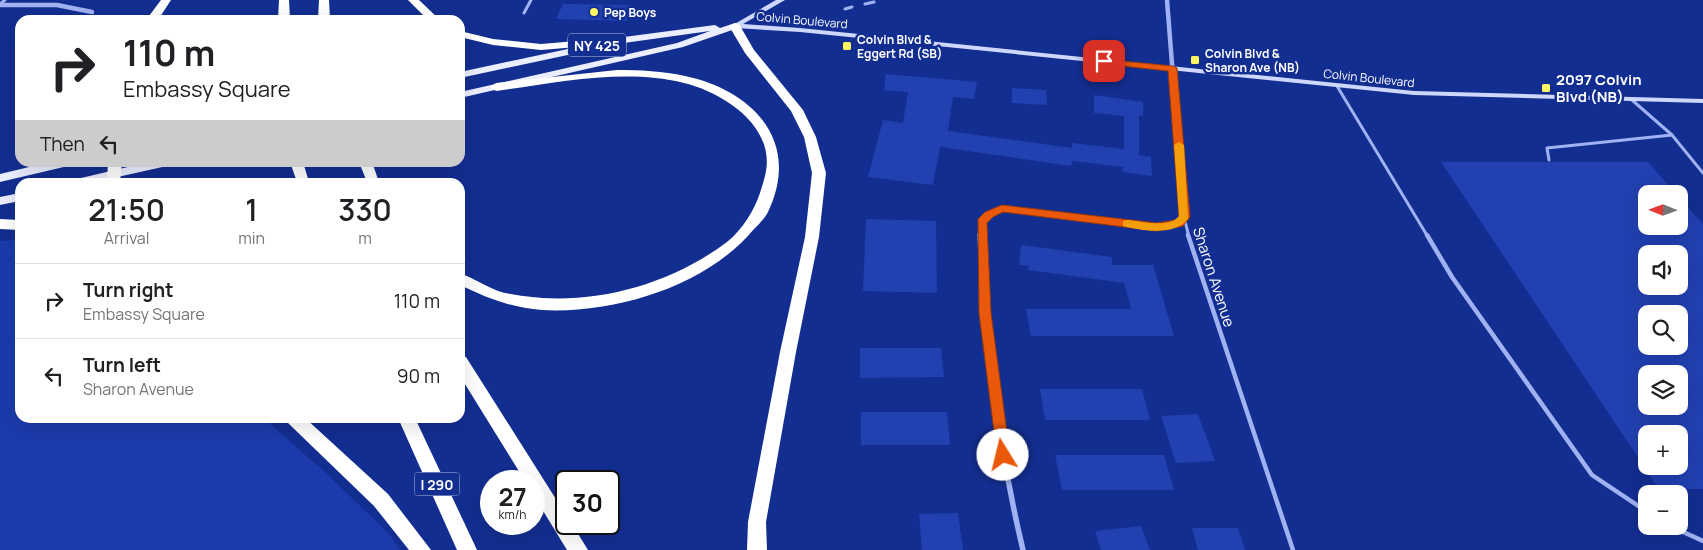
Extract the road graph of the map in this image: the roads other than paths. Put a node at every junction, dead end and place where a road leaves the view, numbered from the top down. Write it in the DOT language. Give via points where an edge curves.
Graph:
graph roads {
  1 [pos="5,0"];
  2 [pos="166,0"];
  3 [pos="284,0"];
  4 [pos="324,0"];
  5 [pos="413,0"];
  6 [pos="531,0"];
  7 [pos="781,0"];
  8 [pos="1167,0"];
  9 [pos="874,2"];
  10 [pos="0,4"];
  11 [pos="865,4"];
  12 [pos="852,7"];
  13 [pos="844,8"];
  14 [pos="92,12"];
  15 [pos="524,13"];
  16 [pos="156,15"];
  17 [pos="284,15"];
  18 [pos="324,15"];
  19 [pos="429,15"];
  20 [pos="735,26"];
  21 [pos="465,35"];
  22 [pos="624,40"];
  23 [pos="1173,68"];
  24 [pos="465,74"];
  25 [pos="1337,86"];
  26 [pos="496,87"];
  27 [pos="465,94"];
  28 [pos="1632,100"];
  29 [pos="1703,102"];
  30 [pos="1672,135"];
  31 [pos="1549,160"];
  32 [pos="47,167"];
  33 [pos="143,167"];
  34 [pos="115,173"];
  35 [pos="1703,173"];
  36 [pos="0,178"];
  37 [pos="96,178"];
  38 [pos="15,198"];
  39 [pos="0,202"];
  40 [pos="1184,217"];
  41 [pos="0,224"];
  42 [pos="15,225"];
  43 [pos="465,282"];
  44 [pos="465,370"];
  45 [pos="299,423"];
  46 [pos="409,423"];
  47 [pos="1638,506"];
  48 [pos="1688,534"];
  49 [pos="1703,540"];
  50 [pos="421,550"];
  51 [pos="467,550"];
  52 [pos="578,550"];
  53 [pos="757,550"];
  54 [pos="1023,550"];
  55 [pos="1293,550"];
  1 -- 10 [label="lane"];
  2 -- 16 [label="highway"];
  3 -- 17 [label="highway"];
  4 -- 18 [label="highway"];
  5 -- 19 [label="highway"];
  6 -- 15 [label="lane"];
  7 -- 20 [label="street"];
  8 -- 23 [label="street, Sharon Avenue"];
  9 -- 11 [label="lane"];
  10 -- 14 [label="street" via="57,5"];
  12 -- 13 [label="lane"];
  20 -- 22 [label="main road, NY 425"];
  20 -- 23 [label="street, Colvin Boulevard"];
  20 -- 26 [label="main road" via="680,44"];
  20 -- 53 [label="highway" via="749,51 797,110 810,137 819,172 812,237 757,522"];
  21 -- 22 [label="highway" via="541,47"];
  22 -- 24 [label="main road, NY 425"];
  23 -- 25 [label="street, Colvin Boulevard"];
  23 -- 40 [label="street, Sharon Avenue"];
  25 -- 28 [label="street, Colvin Boulevard" via="1449,96"];
  25 -- 47 [label="lane" via="1452,277 1592,475"];
  26 -- 27 [label="main road"];
  26 -- 43 [label="highway" via="649,74 709,86 746,109 758,122 769,139 774,158 773,183 757,218 741,236 687,275 656,288 599,301 543,305 490,295"];
  28 -- 29 [label="street, Colvin Boulevard"];
  28 -- 30 [label="lane"];
  30 -- 31 [label="lane" via="1547,148"];
  30 -- 35 [label="lane"];
  32 -- 36 [label="main road"];
  33 -- 34 [label="main road"];
  34 -- 37 [label="main road"];
  38 -- 39 [label="main road"];
  40 -- 54 [label="street" via="1179,224 1157,227 1002,209 989,214 981,222 985,313 995,399"];
  40 -- 55 [label="lane, Sharon Avenue"];
  41 -- 42 [label="highway"];
  44 -- 52 [label="highway"];
  45 -- 50 [label="highway" via="381,500"];
  46 -- 51 [label="highway, I 290"];
  48 -- 49 [label="lane"];
}
